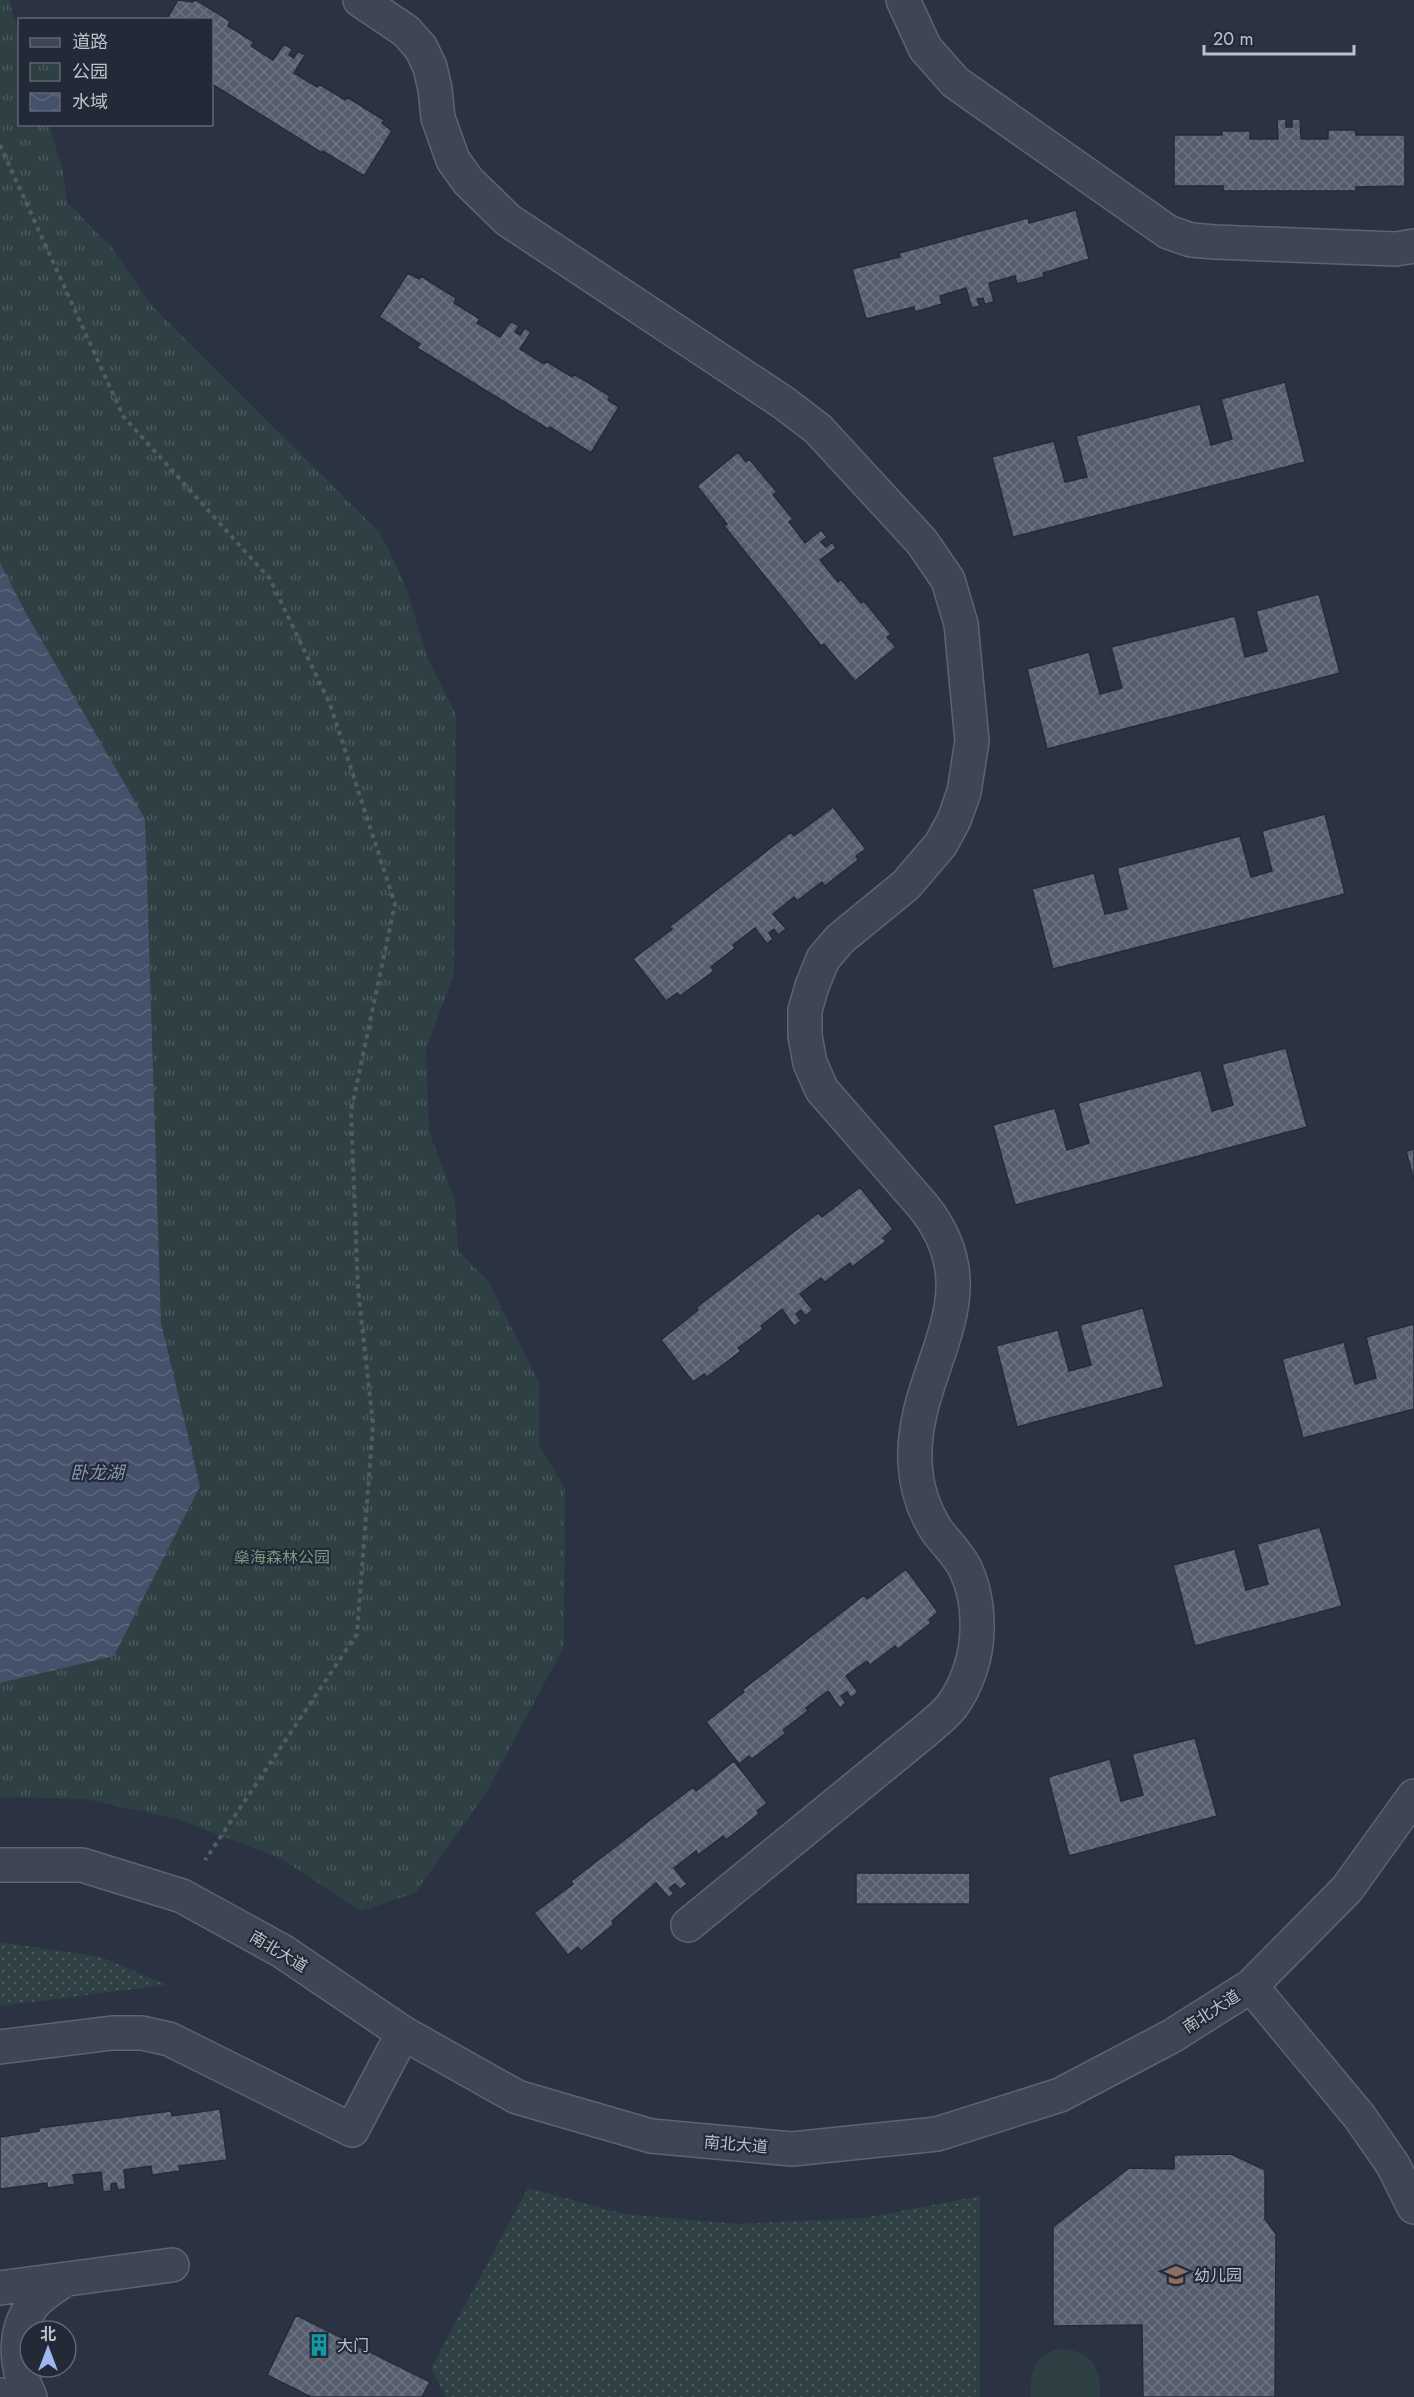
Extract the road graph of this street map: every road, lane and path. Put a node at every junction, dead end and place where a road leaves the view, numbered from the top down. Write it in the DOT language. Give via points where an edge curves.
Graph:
graph roads {
  1 [pos="360,0"];
  2 [pos="903,0"];
  3 [pos="0,145"];
  4 [pos="1414,246"];
  5 [pos="1414,1796"];
  6 [pos="0,1865"];
  7 [pos="182,1896"];
  8 [pos="688,1925"];
  9 [pos="1251,1986"];
  10 [pos="403,2033"];
  11 [pos="0,2047"];
  12 [pos="1414,2207"];
  13 [pos="172,2265"];
  14 [pos="66,2279"];
  15 [pos="0,2288"];
  16 [pos="30,2397"];
  1 -- 8 [label="street" via="406,31 421,48 430,67 438,118 453,160 468,182 508,220 818,429 922,542 948,580 962,624 972,741 964,792 954,820 941,844 906,885 840,939 823,959 805,1010 805,1036 810,1063 822,1090 923,1206 948,1246 954,1287 951,1313 918,1420 915,1465 926,1511 967,1575 977,1617 976,1646 954,1704"];
  2 -- 4 [label="street" via="925,48 955,82 1168,232 1191,240 1215,242 1396,249"];
  3 -- 7 [label="path" via="123,416 270,579 330,704 395,904 351,1111 358,1289 373,1424 357,1634"];
  5 -- 9 [label="street, 南北大道" via="1347,1888"];
  6 -- 7 [label="street, 南北大道" via="82,1865"];
  7 -- 10 [label="street, 南北大道" via="282,1951"];
  9 -- 10 [label="street, 南北大道" via="1172,2036 1060,2095 938,2134 792,2149 651,2136 517,2097"];
  9 -- 12 [label="street" via="1359,2116 1393,2165"];
  10 -- 11 [label="street" via="352,2130 169,2039 142,2033 112,2033"];
  13 -- 14 [label="street"];
  14 -- 15 [label="street"];
  14 -- 16 [label="street" via="32,2306 22,2325 20,2379"];
}
